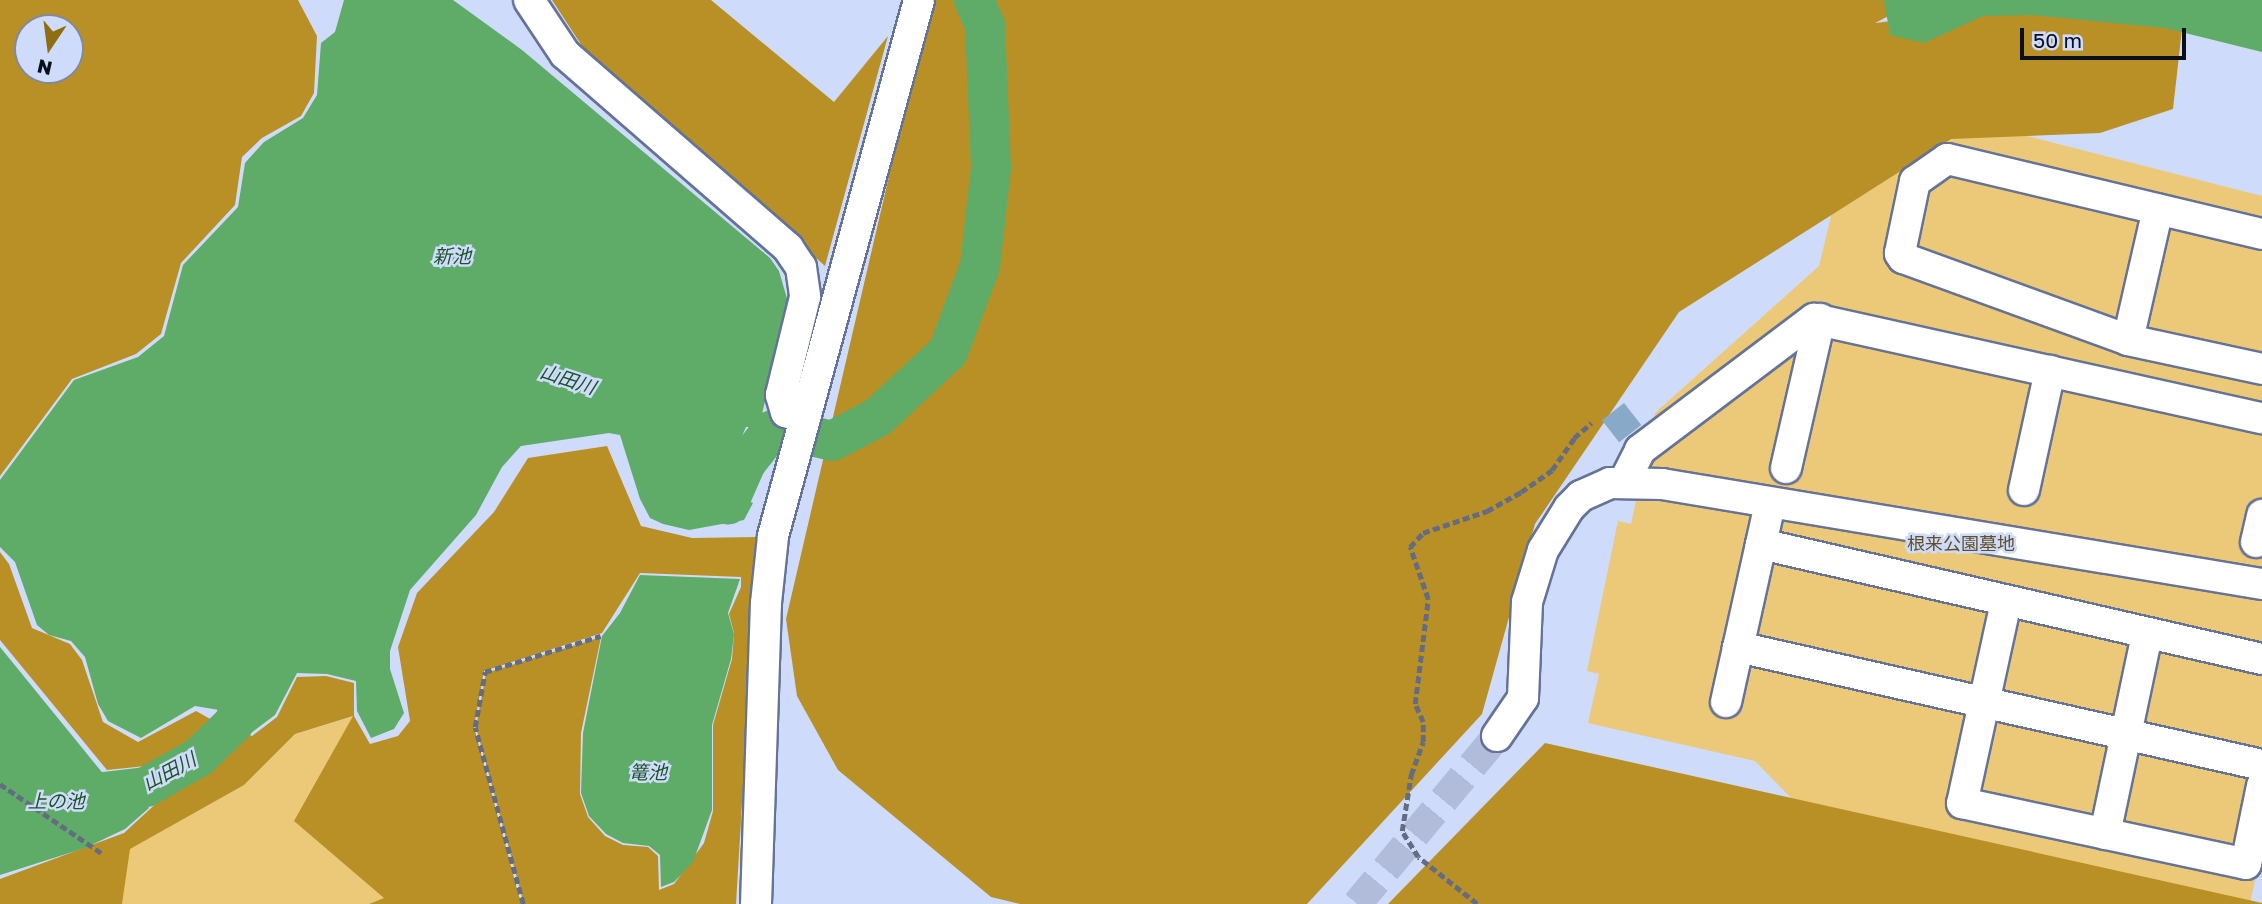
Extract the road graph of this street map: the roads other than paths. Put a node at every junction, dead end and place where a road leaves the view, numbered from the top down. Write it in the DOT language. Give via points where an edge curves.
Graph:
graph roads {
  1 [pos="529,0"];
  2 [pos="919,0"];
  3 [pos="2158,209"];
  4 [pos="2262,234"];
  5 [pos="1821,319"];
  6 [pos="2128,340"];
  7 [pos="2262,369"];
  8 [pos="2050,371"];
  9 [pos="805,418"];
  10 [pos="2262,418"];
  11 [pos="1786,468"];
  12 [pos="1625,480"];
  13 [pos="2024,490"];
  14 [pos="1770,503"];
  15 [pos="1760,544"];
  16 [pos="2262,584"];
  17 [pos="2006,601"];
  18 [pos="2147,635"];
  19 [pos="1738,647"];
  20 [pos="2262,659"];
  21 [pos="1726,702"];
  22 [pos="1983,705"];
  23 [pos="1497,736"];
  24 [pos="2126,736"];
  25 [pos="2262,765"];
  26 [pos="2262,786"];
  27 [pos="2105,834"];
  28 [pos="756,904"];
  1 -- 9 [label="street" via="565,54 788,248 801,267 805,297 781,395 786,412"];
  2 -- 9 [label="street"];
  3 -- 4 [label="street"];
  3 -- 6 [label="street"];
  3 -- 6 [label="street" via="1947,159 1915,181 1900,250 1903,258"];
  5 -- 8 [label="street"];
  5 -- 11 [label="street"];
  5 -- 12 [label="street" via="1796,328 1640,450"];
  6 -- 7 [label="street"];
  8 -- 10 [label="street"];
  8 -- 13 [label="street"];
  9 -- 28 [label="street" via="778,513 769,566"];
  12 -- 14 [label="street"];
  12 -- 23 [label="street" via="1581,496 1543,550 1527,602 1523,698"];
  14 -- 15 [label="street"];
  14 -- 16 [label="street"];
  15 -- 17 [label="street"];
  15 -- 19 [label="street"];
  17 -- 18 [label="street"];
  17 -- 22 [label="street"];
  18 -- 20 [label="street"];
  18 -- 24 [label="street"];
  19 -- 21 [label="street"];
  19 -- 22 [label="street"];
  22 -- 24 [label="street"];
  22 -- 27 [label="street" via="1962,803"];
  24 -- 25 [label="street"];
  24 -- 27 [label="street"];
  26 -- 27 [label="street" via="2246,864"];
}
